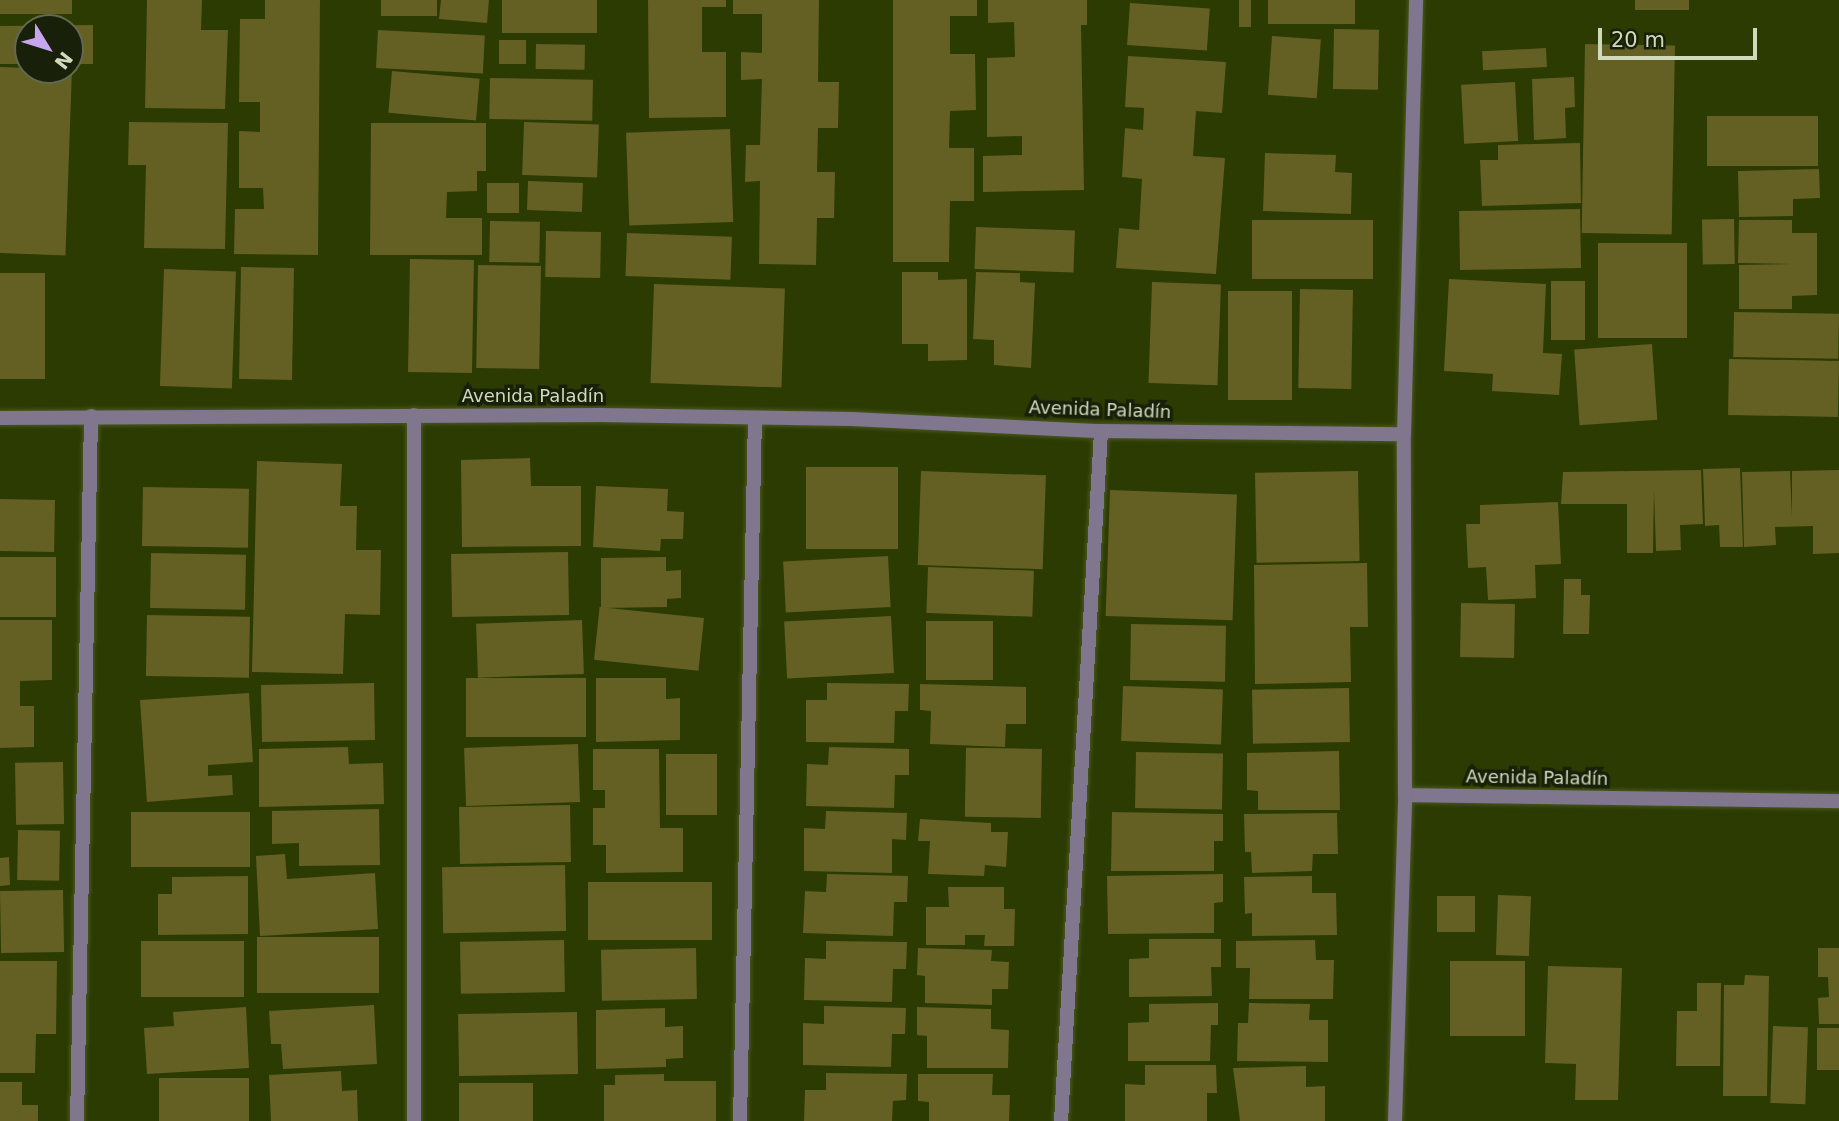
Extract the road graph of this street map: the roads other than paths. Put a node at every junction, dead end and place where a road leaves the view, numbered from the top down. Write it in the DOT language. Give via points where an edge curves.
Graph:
graph roads {
  1 [pos="1416,0"];
  2 [pos="414,415"];
  3 [pos="91,416"];
  4 [pos="0,418"];
  5 [pos="755,418"];
  6 [pos="1101,431"];
  7 [pos="1404,434"];
  8 [pos="1405,795"];
  9 [pos="1839,801"];
  10 [pos="77,1121"];
  11 [pos="414,1121"];
  12 [pos="740,1121"];
  13 [pos="1061,1121"];
  14 [pos="1395,1121"];
  1 -- 7 [label="street"];
  2 -- 3 [label="street, Avenida Paladín"];
  2 -- 5 [label="street, Avenida Paladín"];
  2 -- 11 [label="street"];
  3 -- 4 [label="street, Avenida Paladín"];
  3 -- 10 [label="street"];
  5 -- 6 [label="street, Avenida Paladín"];
  5 -- 12 [label="street"];
  6 -- 7 [label="street, Avenida Paladín"];
  6 -- 13 [label="street"];
  7 -- 8 [label="street"];
  8 -- 9 [label="street, Avenida Paladín"];
  8 -- 14 [label="street"];
}
